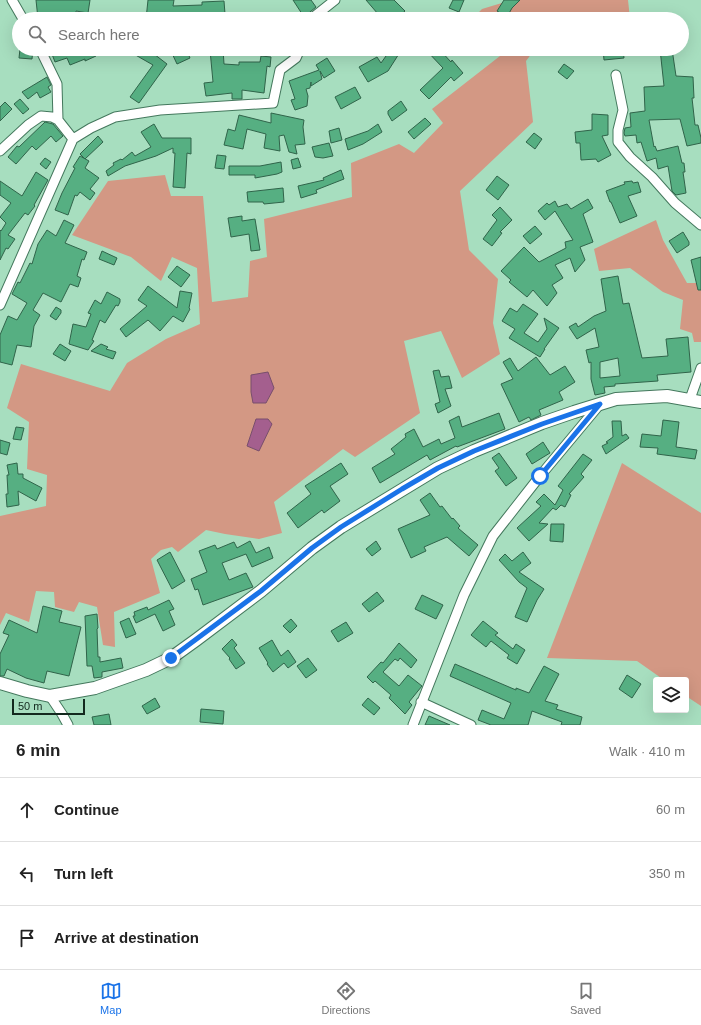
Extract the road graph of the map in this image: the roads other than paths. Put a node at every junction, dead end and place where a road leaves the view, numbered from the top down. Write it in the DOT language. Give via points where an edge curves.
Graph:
graph roads {
  1 [pos="12,0"];
  2 [pos="336,0"];
  3 [pos="19,12"];
  4 [pos="320,12"];
  5 [pos="43,56"];
  6 [pos="297,56"];
  7 [pos="616,75"];
  8 [pos="58,120"];
  9 [pos="73,139"];
  10 [pos="0,151"];
  11 [pos="701,225"];
  12 [pos="0,305"];
  13 [pos="701,368"];
  14 [pos="695,401"];
  15 [pos="600,404"];
  16 [pos="0,683"];
  17 [pos="50,696"];
  18 [pos="421,702"];
  19 [pos="68,725"];
  20 [pos="413,725"];
  21 [pos="470,725"];
  1 -- 3 [label="street"];
  2 -- 4 [label="street"];
  5 -- 8 [label="street" via="57,84"];
  6 -- 9 [label="street" via="280,70 274,103 160,110 116,117"];
  7 -- 11 [label="street" via="623,110 618,142 675,203"];
  8 -- 9 [label="street"];
  8 -- 10 [label="street" via="41,116 28,124"];
  9 -- 12 [label="street"];
  13 -- 14 [label="street"];
  14 -- 15 [label="main road" via="667,396 644,396 616,399"];
  15 -- 17 [label="main road" via="548,421 474,451 402,489 312,548 261,591 171,658 95,688"];
  15 -- 18 [label="street" via="493,536 464,595"];
  16 -- 17 [label="main road"];
  17 -- 19 [label="street"];
  18 -- 20 [label="street"];
  18 -- 21 [label="street"];
}
